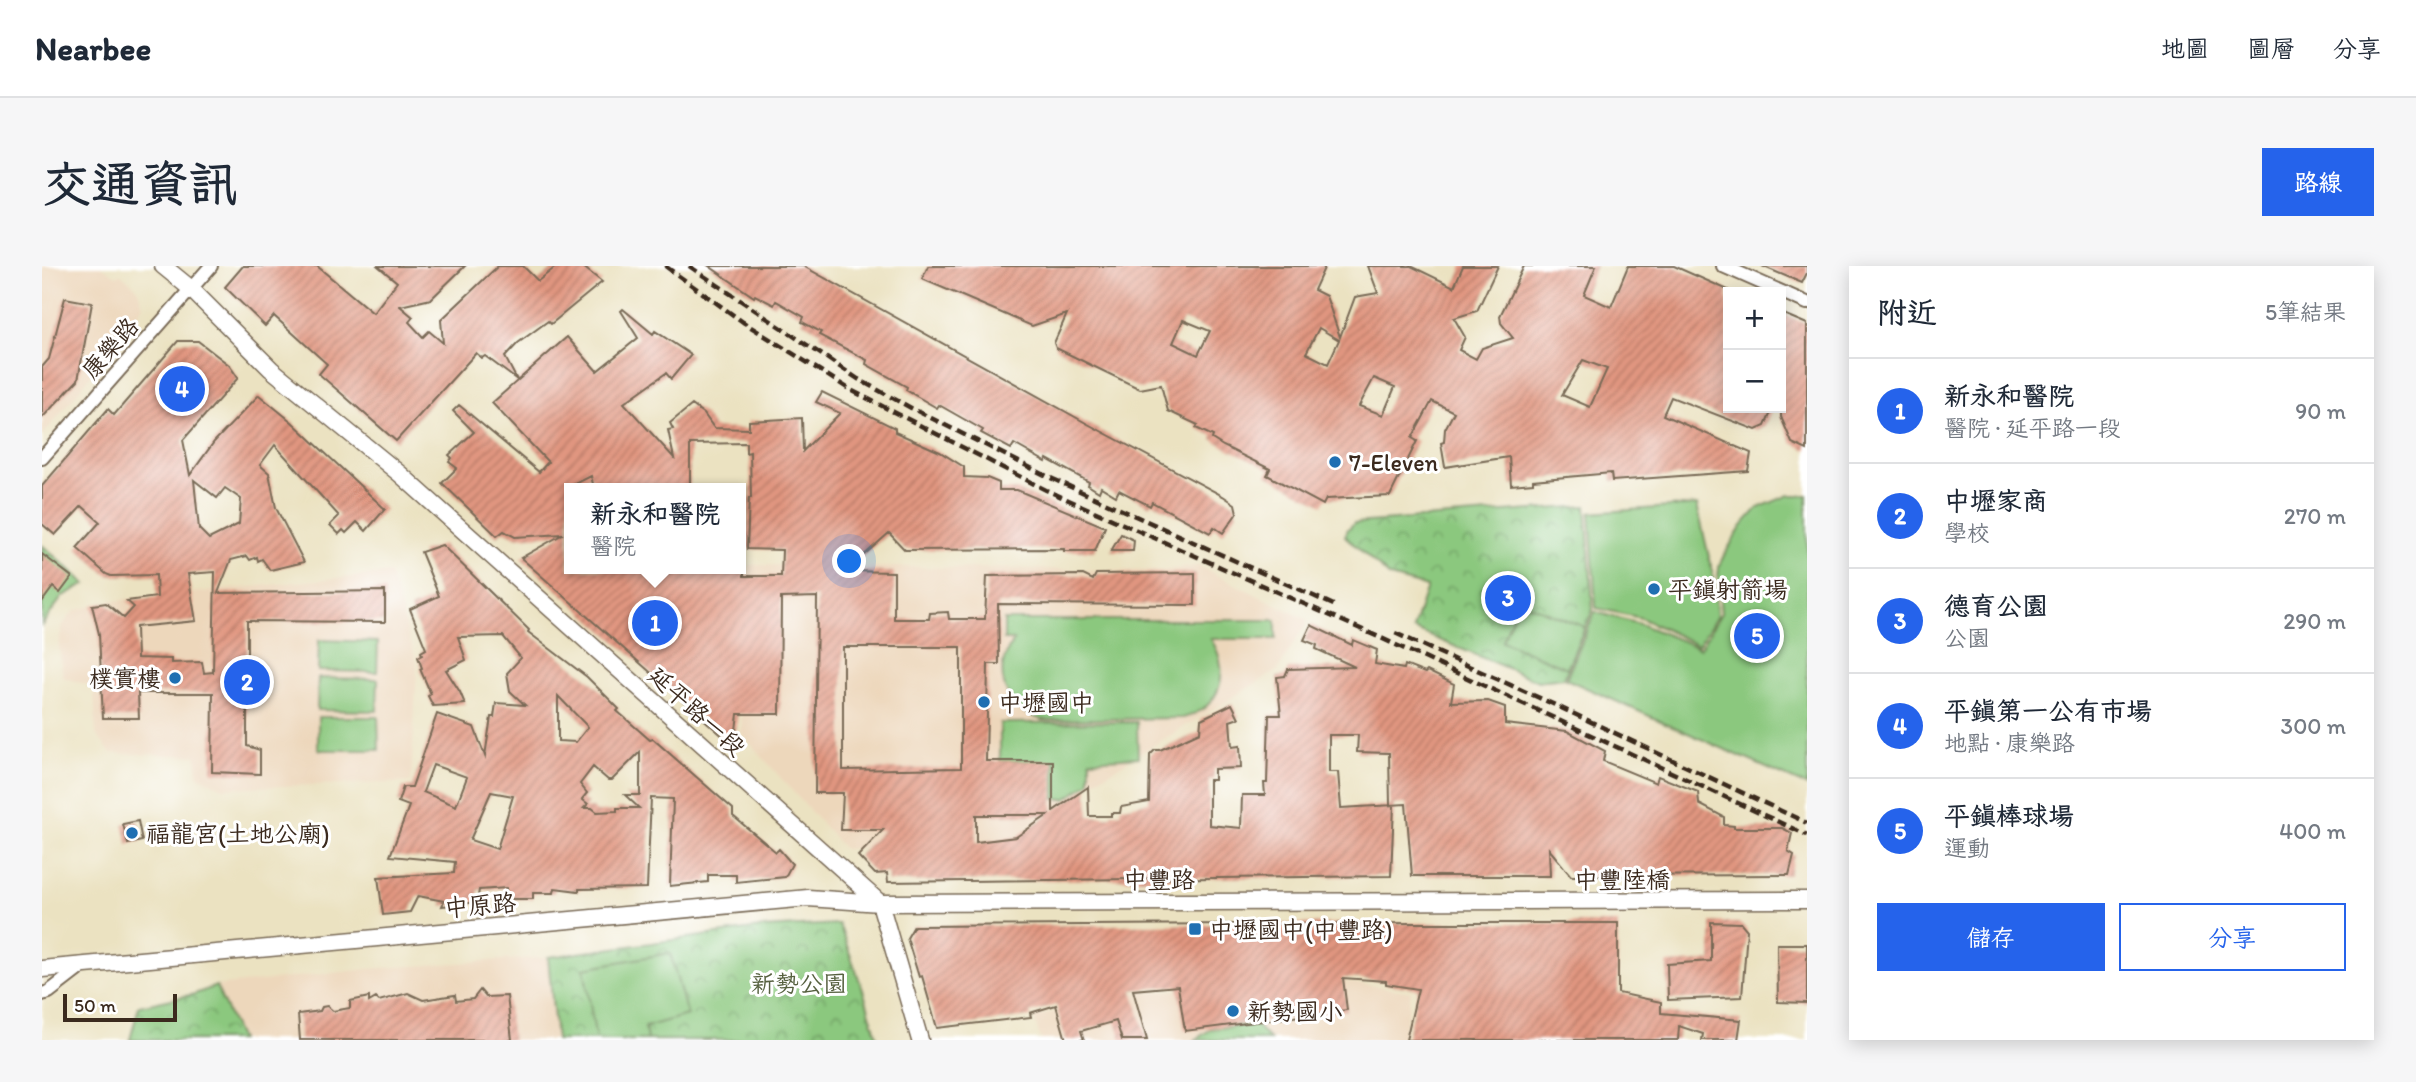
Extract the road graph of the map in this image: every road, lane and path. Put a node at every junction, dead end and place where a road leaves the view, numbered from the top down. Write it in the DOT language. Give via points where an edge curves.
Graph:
graph roads {
  1 [pos="163,266"];
  2 [pos="211,266"];
  3 [pos="1723,266"];
  4 [pos="191,289"];
  5 [pos="1807,303"];
  6 [pos="42,458"];
  7 [pos="1807,900"];
  8 [pos="1438,902"];
  9 [pos="880,903"];
  10 [pos="84,964"];
  11 [pos="42,969"];
  12 [pos="42,994"];
  13 [pos="920,1040"];
  1 -- 4 [label="main road, 延平路一段"];
  2 -- 4 [label="street, 康樂路"];
  3 -- 5 [label="street"];
  4 -- 6 [label="street, 康樂路"];
  4 -- 9 [label="main road, 延平路一段" via="271,369 410,483"];
  7 -- 8 [label="main road, 中豐陸橋"];
  8 -- 9 [label="main road, 中豐路"];
  9 -- 10 [label="main road, 中原路" via="808,898"];
  9 -- 13 [label="main road"];
  10 -- 11 [label="main road, 中原路"];
  10 -- 12 [label="street"];
}
